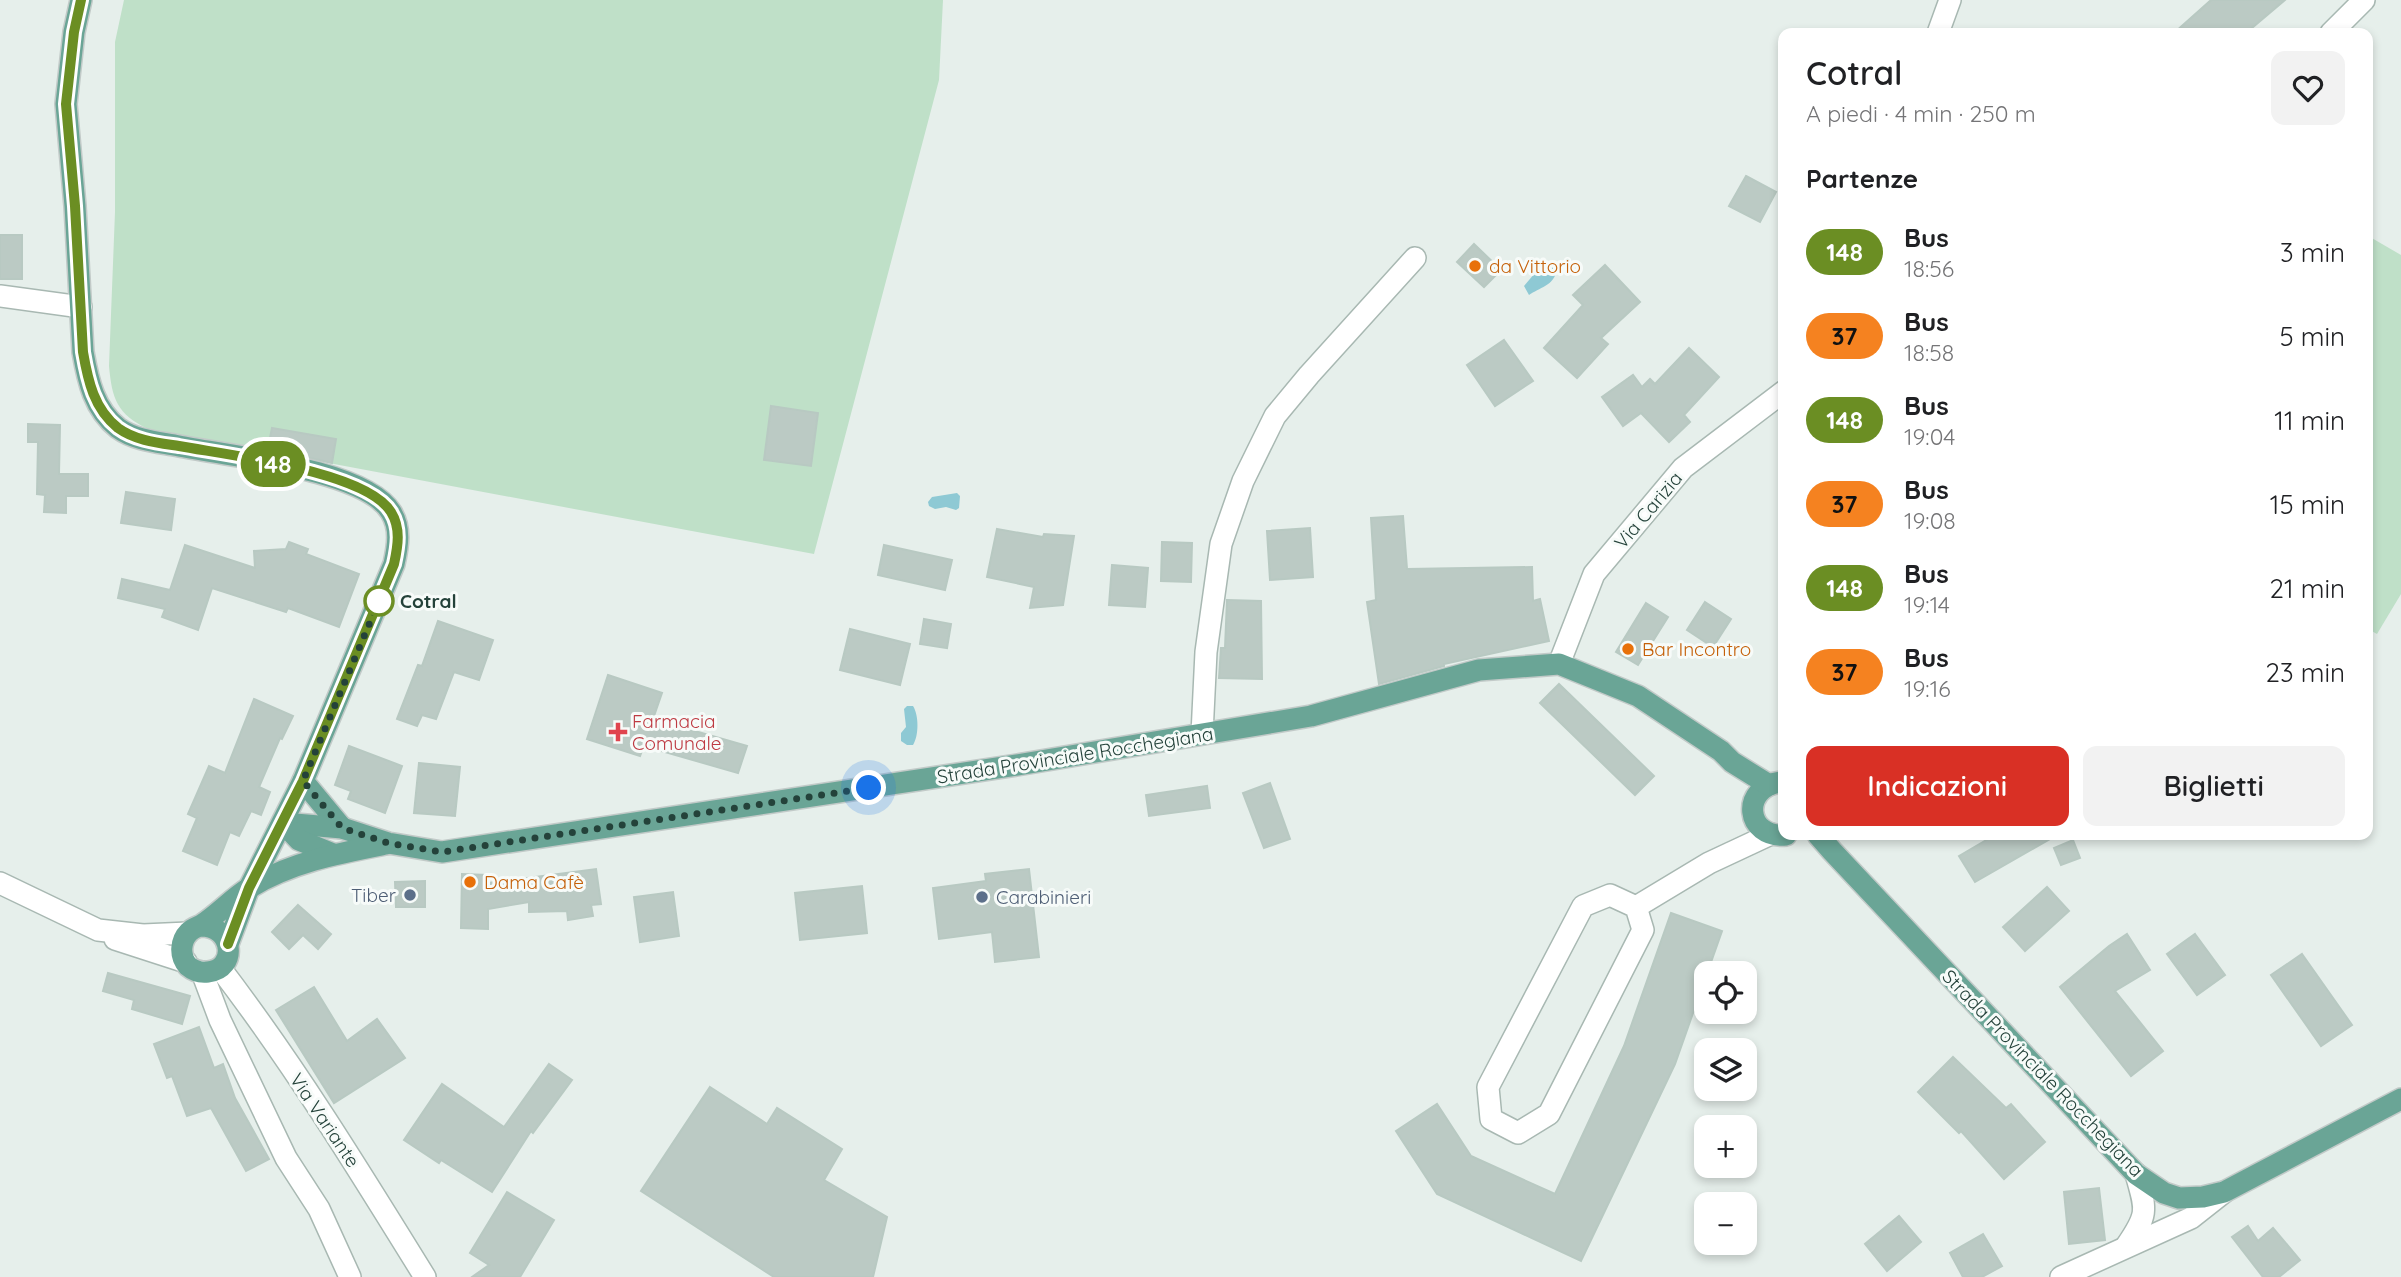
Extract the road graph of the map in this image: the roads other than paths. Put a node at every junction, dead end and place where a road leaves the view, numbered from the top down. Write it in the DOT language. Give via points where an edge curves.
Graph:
graph roads {
  1 [pos="81,0"];
  2 [pos="1950,0"];
  3 [pos="2364,0"];
  4 [pos="1940,28"];
  5 [pos="2336,28"];
  6 [pos="1415,258"];
  7 [pos="0,296"];
  8 [pos="81,307"];
  9 [pos="1778,396"];
  10 [pos="1559,664"];
  11 [pos="1202,734"];
  12 [pos="303,781"];
  13 [pos="1765,795"];
  14 [pos="284,823"];
  15 [pos="342,828"];
  16 [pos="1778,834"];
  17 [pos="388,843"];
  18 [pos="1825,843"];
  19 [pos="1738,849"];
  20 [pos="333,854"];
  21 [pos="0,883"];
  22 [pos="249,888"];
  23 [pos="1636,907"];
  24 [pos="194,929"];
  25 [pos="98,930"];
  26 [pos="228,944"];
  27 [pos="202,968"];
  28 [pos="2401,1098"];
  29 [pos="2136,1174"];
  30 [pos="2224,1192"];
  31 [pos="2171,1196"];
  32 [pos="2160,1232"];
  33 [pos="2127,1245"];
  34 [pos="350,1277"];
  35 [pos="425,1277"];
  36 [pos="2062,1277"];
  1 -- 8 [label="main road" via="66,104"];
  2 -- 4 [label="street"];
  3 -- 5 [label="street"];
  6 -- 11 [label="street" via="1275,416 1243,481 1221,544 1206,652"];
  7 -- 8 [label="street"];
  8 -- 12 [label="main road" via="83,352 92,393 118,428 144,439 338,479 368,491 390,510 396,522 394,564"];
  9 -- 10 [label="street, Via Carizia" via="1683,468 1594,574"];
  10 -- 11 [label="main road, Strada Provinciale Rocchegiana" via="1479,670 1311,716"];
  10 -- 13 [label="main road, Strada Provinciale Rocchegiana" via="1638,696 1721,751"];
  11 -- 17 [label="main road, Strada Provinciale Rocchegiana" via="442,852"];
  12 -- 14 [label="main road"];
  12 -- 15 [label="main road"];
  13 -- 16 [label="main road, Strada Provinciale Rocchegiana" via="1760,828"];
  13 -- 19 [label="street"];
  14 -- 15 [label="main road, Strada Provinciale Rocchegiana"];
  14 -- 20 [label="main road" via="299,840"];
  14 -- 22 [label="main road"];
  15 -- 17 [label="main road, Strada Provinciale Rocchegiana"];
  16 -- 19 [label="street"];
  17 -- 20 [label="main road, Strada Provinciale Rocchegiana"];
  18 -- 29 [label="main road, Strada Provinciale Rocchegiana"];
  19 -- 23 [label="street"];
  20 -- 22 [label="main road, Strada Provinciale Rocchegiana"];
  21 -- 25 [label="street"];
  22 -- 24 [label="main road"];
  22 -- 26 [label="main road"];
  23 -- 23 [label="street" via="1610,895 1583,906 1488,1087 1491,1119 1518,1133 1549,1114 1643,930"];
  24 -- 25 [label="street" via="143,935"];
  24 -- 26 [label="main road" via="215,928"];
  24 -- 27 [label="main road" via="181,947"];
  25 -- 27 [label="street"];
  26 -- 27 [label="main road" via="227,957"];
  27 -- 34 [label="street" via="220,1020 286,1158 319,1209"];
  27 -- 35 [label="street, Via Variante" via="248,1005"];
  28 -- 30 [label="main road"];
  29 -- 31 [label="main road, Strada Provinciale Rocchegiana"];
  29 -- 33 [label="street" via="2143,1222"];
  30 -- 31 [label="main road" via="2192,1198"];
  30 -- 32 [label="street" via="2190,1218"];
  31 -- 32 [label="street" via="2168,1223"];
  32 -- 33 [label="street"];
  33 -- 36 [label="street"];
}
